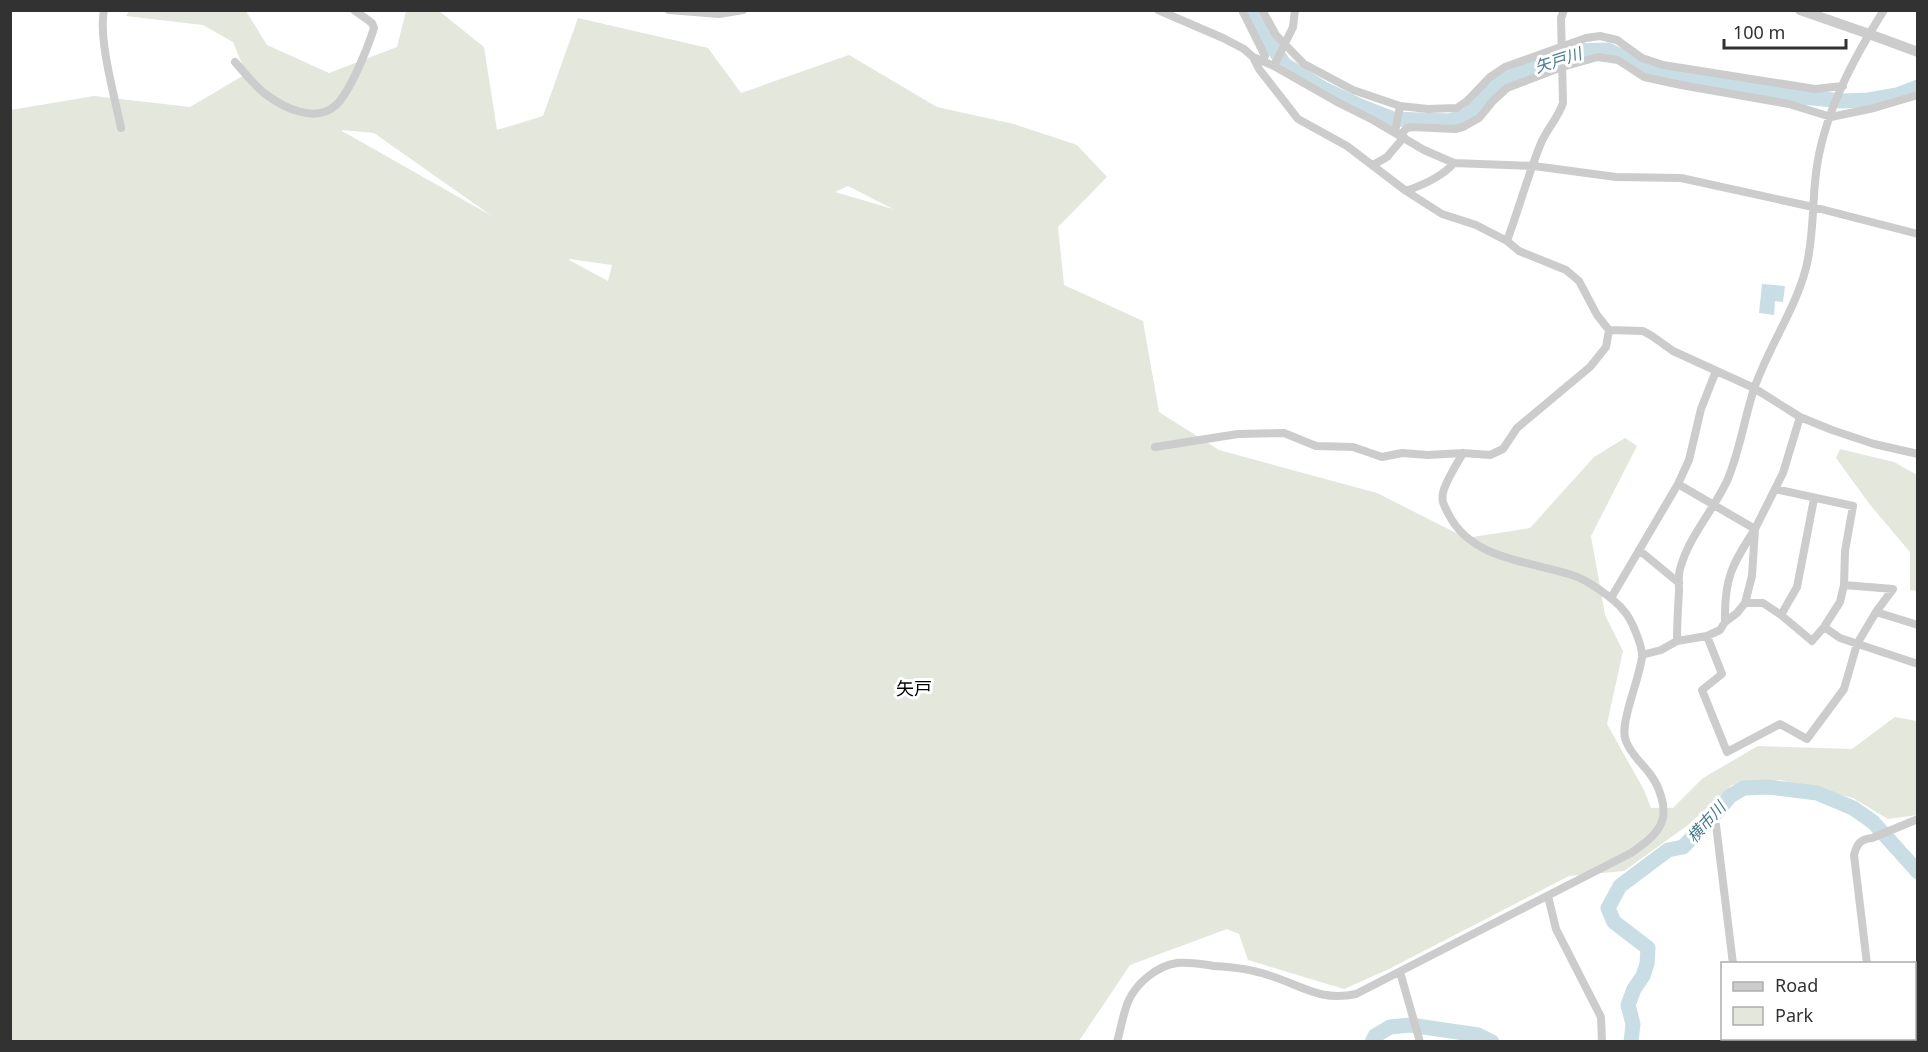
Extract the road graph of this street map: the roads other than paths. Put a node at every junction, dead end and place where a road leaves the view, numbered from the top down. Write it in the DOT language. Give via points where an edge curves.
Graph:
graph roads {
  1 [pos="104,10"];
  2 [pos="354,10"];
  3 [pos="669,10"];
  4 [pos="743,10"];
  5 [pos="1158,10"];
  6 [pos="1242,10"];
  7 [pos="1262,10"];
  8 [pos="1295,10"];
  9 [pos="1564,10"];
  10 [pos="1800,10"];
  11 [pos="1884,10"];
  12 [pos="1869,33"];
  13 [pos="1286,44"];
  14 [pos="1562,45"];
  15 [pos="1917,52"];
  16 [pos="1253,57"];
  17 [pos="1263,61"];
  18 [pos="235,62"];
  19 [pos="1274,66"];
  20 [pos="1562,67"];
  21 [pos="1843,86"];
  22 [pos="1917,95"];
  23 [pos="1400,106"];
  24 [pos="1831,114"];
  25 [pos="121,128"];
  26 [pos="1399,135"];
  27 [pos="1454,163"];
  28 [pos="1373,165"];
  29 [pos="1534,165"];
  30 [pos="1406,191"];
  31 [pos="1813,207"];
  32 [pos="1917,232"];
  33 [pos="1507,241"];
  34 [pos="1609,330"];
  35 [pos="1716,370"];
  36 [pos="1754,388"];
  37 [pos="1800,417"];
  38 [pos="1155,447"];
  39 [pos="1463,453"];
  40 [pos="1917,454"];
  41 [pos="1678,484"];
  42 [pos="1775,489"];
  43 [pos="1814,499"];
  44 [pos="1714,506"];
  45 [pos="1755,529"];
  46 [pos="1639,550"];
  47 [pos="1679,583"];
  48 [pos="1845,585"];
  49 [pos="1611,598"];
  50 [pos="1745,603"];
  51 [pos="1876,612"];
  52 [pos="1781,615"];
  53 [pos="1725,622"];
  54 [pos="1917,625"];
  55 [pos="1824,627"];
  56 [pos="1707,636"];
  57 [pos="1677,641"];
  58 [pos="1857,644"];
  59 [pos="1642,655"];
  60 [pos="1917,664"];
  61 [pos="1917,819"];
  62 [pos="1716,825"];
  63 [pos="1548,896"];
  64 [pos="1733,962"];
  65 [pos="1868,962"];
  66 [pos="1400,972"];
  67 [pos="1419,1039"];
  68 [pos="1117,1041"];
  69 [pos="1602,1041"];
  1 -- 25 [label="street" via="103,36"];
  2 -- 18 [label="street" via="374,28 363,59 340,99 326,111 309,113 287,108 265,94"];
  3 -- 4 [label="street" via="719,14"];
  5 -- 16 [label="street" via="1223,38"];
  6 -- 17 [label="street" via="1265,56"];
  7 -- 13 [label="street"];
  8 -- 13 [label="street"];
  9 -- 14 [label="street"];
  10 -- 12 [label="street"];
  11 -- 12 [label="street"];
  12 -- 15 [label="street"];
  12 -- 21 [label="street"];
  13 -- 19 [label="street"];
  13 -- 23 [label="street" via="1304,64 1353,90"];
  14 -- 20 [label="street"];
  14 -- 21 [label="street" via="1600,36 1617,40 1642,58 1663,65 1815,89"];
  14 -- 23 [label="street" via="1505,67 1457,108"];
  16 -- 17 [label="street"];
  16 -- 28 [label="street" via="1298,119"];
  17 -- 19 [label="street"];
  19 -- 26 [label="street"];
  20 -- 24 [label="street" via="1598,57 1618,60 1644,77"];
  20 -- 26 [label="street" via="1507,88 1479,118 1463,128 1412,127"];
  20 -- 29 [label="street" via="1563,103 1547,130"];
  21 -- 24 [label="street"];
  22 -- 24 [label="street" via="1874,108"];
  23 -- 26 [label="street"];
  24 -- 31 [label="street" via="1820,151"];
  26 -- 27 [label="street"];
  26 -- 28 [label="street" via="1387,157"];
  27 -- 29 [label="street"];
  27 -- 30 [label="street" via="1449,170"];
  28 -- 30 [label="street"];
  29 -- 31 [label="street" via="1616,177 1681,178"];
  29 -- 33 [label="street"];
  30 -- 33 [label="street" via="1442,214"];
  31 -- 32 [label="street"];
  31 -- 36 [label="street" via="1806,269"];
  33 -- 34 [label="street" via="1519,251 1566,270 1579,281"];
  34 -- 35 [label="street" via="1643,331 1673,351"];
  34 -- 39 [label="street" via="1606,347 1590,367 1517,428 1503,449 1491,455"];
  35 -- 36 [label="street"];
  35 -- 41 [label="street"];
  36 -- 37 [label="street"];
  36 -- 44 [label="street" via="1738,452"];
  37 -- 40 [label="street" via="1874,444"];
  37 -- 42 [label="street"];
  38 -- 39 [label="street" via="1238,434 1284,433 1316,446 1353,447 1382,457 1402,453"];
  39 -- 49 [label="street" via="1443,492 1442,502 1452,521 1470,539 1500,556 1574,575"];
  41 -- 44 [label="street"];
  41 -- 46 [label="street"];
  42 -- 43 [label="street"];
  42 -- 45 [label="street"];
  43 -- 48 [label="street" via="1853,506 1845,551"];
  43 -- 52 [label="street" via="1797,587"];
  44 -- 45 [label="street"];
  44 -- 47 [label="street" via="1686,549"];
  45 -- 50 [label="street" via="1752,576"];
  45 -- 53 [label="street" via="1727,580"];
  46 -- 47 [label="street"];
  46 -- 49 [label="street"];
  47 -- 57 [label="street"];
  48 -- 51 [label="street" via="1893,590"];
  48 -- 55 [label="street" via="1840,602"];
  49 -- 59 [label="street" via="1625,611"];
  50 -- 52 [label="street" via="1763,603"];
  50 -- 53 [label="street"];
  51 -- 54 [label="street"];
  51 -- 58 [label="street"];
  52 -- 55 [label="street" via="1812,641"];
  53 -- 56 [label="street" via="1720,630"];
  55 -- 58 [label="street"];
  56 -- 57 [label="street"];
  56 -- 58 [label="street" via="1722,674 1702,690 1727,752 1780,724 1807,739 1844,689"];
  57 -- 59 [label="street"];
  58 -- 60 [label="street"];
  59 -- 63 [label="street" via="1625,721 1625,740 1658,788 1663,803 1662,821 1650,839 1631,854"];
  61 -- 65 [label="street" via="1857,844 1854,855"];
  62 -- 64 [label="street"];
  63 -- 66 [label="street"];
  63 -- 69 [label="street" via="1556,929 1601,1017"];
  66 -- 67 [label="street"];
  66 -- 68 [label="street" via="1356,994 1332,996 1316,994 1256,971 1176,963 1151,974 1139,985 1129,1000"];
}
